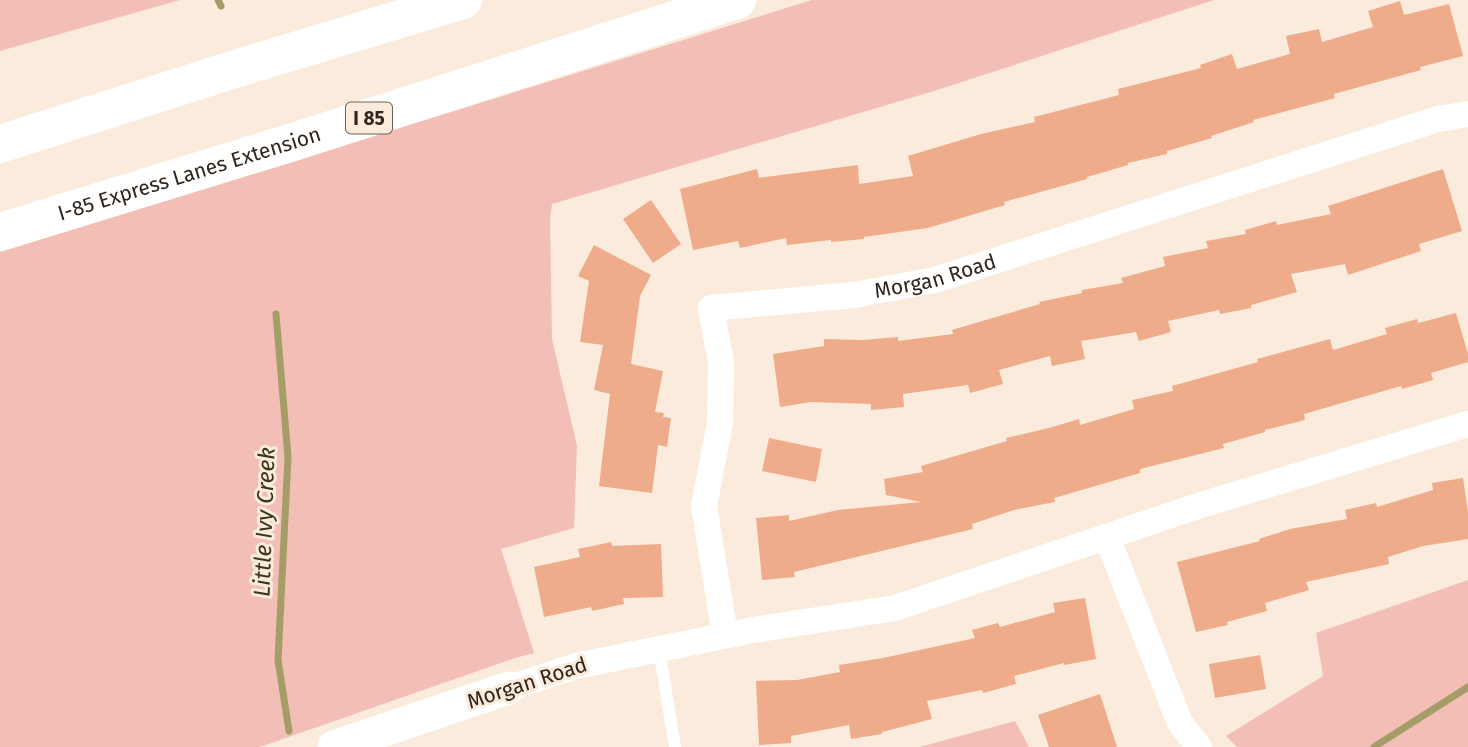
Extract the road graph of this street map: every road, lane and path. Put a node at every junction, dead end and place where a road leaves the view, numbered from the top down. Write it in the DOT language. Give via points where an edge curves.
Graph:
graph roads {
  1 [pos="463,0"];
  2 [pos="737,0"];
  3 [pos="1468,114"];
  4 [pos="0,144"];
  5 [pos="0,232"];
  6 [pos="1468,424"];
  7 [pos="1107,537"];
  8 [pos="725,635"];
  9 [pos="659,649"];
  10 [pos="509,688"];
  11 [pos="334,747"];
  12 [pos="675,747"];
  13 [pos="1199,747"];
  1 -- 4 [label="highway"];
  2 -- 5 [label="highway, I-85 Express Lanes Extension / I 85"];
  3 -- 8 [label="street, Morgan Road" via="1438,119 935,280 854,295 711,308 720,363 720,423 704,506"];
  6 -- 7 [label="street, Morgan Road"];
  7 -- 8 [label="street, Morgan Road" via="895,608"];
  7 -- 13 [label="street" via="1180,723"];
  8 -- 9 [label="street, Morgan Road"];
  9 -- 10 [label="street, Morgan Road" via="576,666"];
  9 -- 12 [label="lane"];
  10 -- 11 [label="street, Morgan Road"];
}
